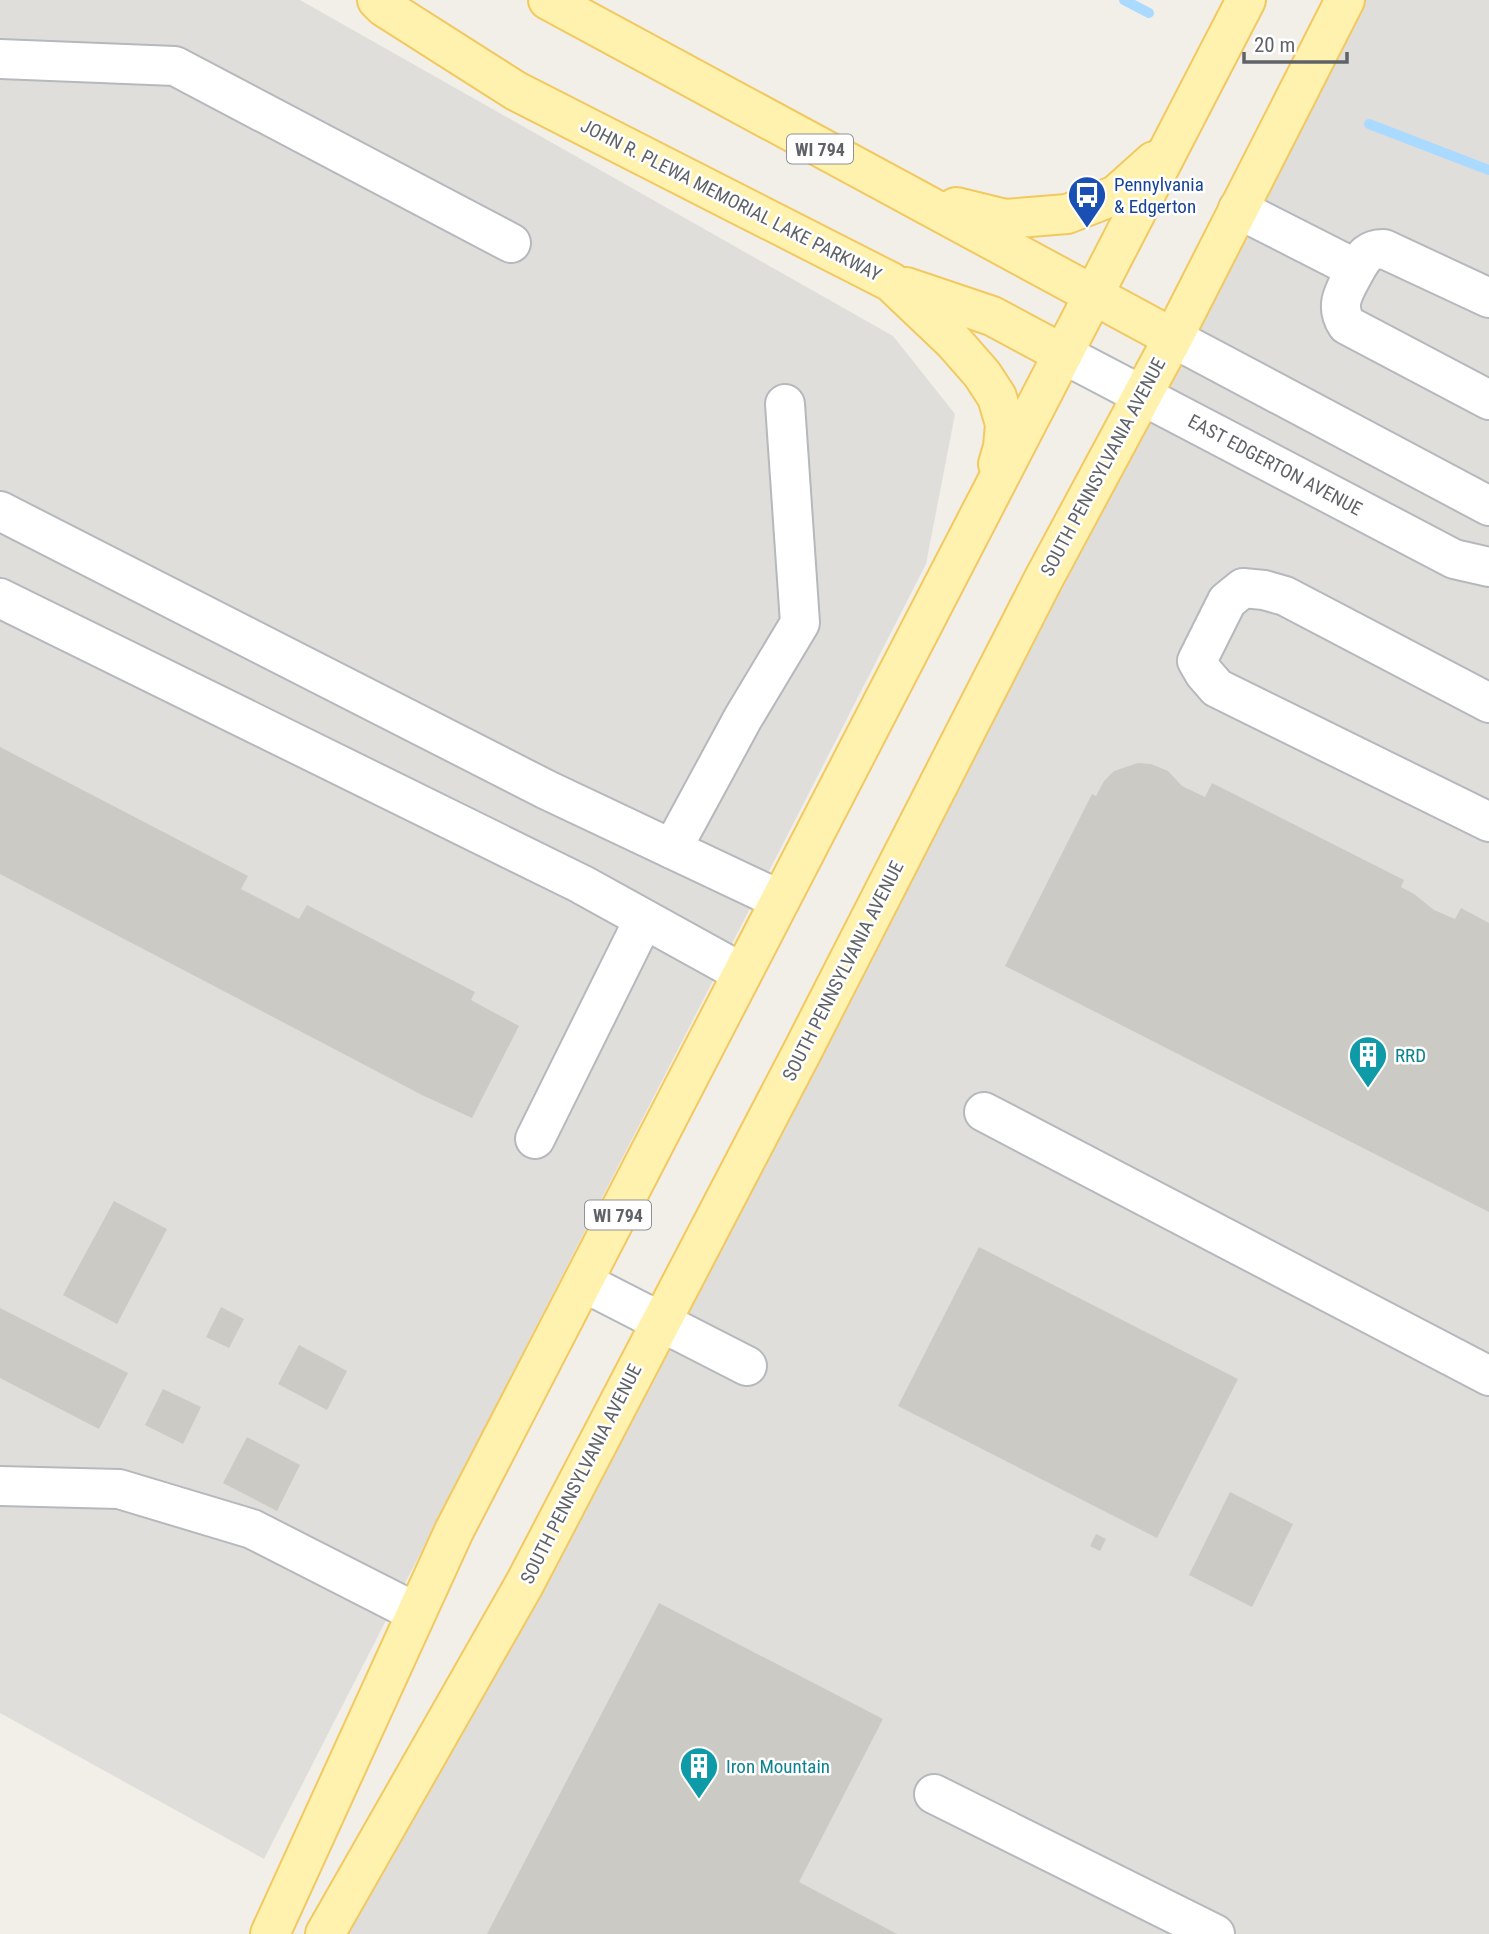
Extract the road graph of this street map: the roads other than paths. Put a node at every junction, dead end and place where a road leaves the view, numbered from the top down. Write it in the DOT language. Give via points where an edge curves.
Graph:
graph roads {
  1 [pos="377,0"];
  2 [pos="548,0"];
  3 [pos="1246,0"];
  4 [pos="1345,0"];
  5 [pos="0,59"];
  6 [pos="1169,148"];
  7 [pos="905,195"];
  8 [pos="1238,209"];
  9 [pos="511,243"];
  10 [pos="1356,269"];
  11 [pos="891,282"];
  12 [pos="1094,295"];
  13 [pos="1489,298"];
  14 [pos="1173,338"];
  15 [pos="1063,354"];
  16 [pos="1143,396"];
  17 [pos="1489,400"];
  18 [pos="785,404"];
  19 [pos="1487,498"];
  20 [pos="985,505"];
  21 [pos="0,511"];
  22 [pos="1489,567"];
  23 [pos="0,598"];
  24 [pos="1489,703"];
  25 [pos="1489,822"];
  26 [pos="672,849"];
  27 [pos="780,900"];
  28 [pos="645,919"];
  29 [pos="742,974"];
  30 [pos="984,1112"];
  31 [pos="535,1139"];
  32 [pos="583,1282"];
  33 [pos="661,1320"];
  34 [pos="747,1366"];
  35 [pos="1489,1376"];
  36 [pos="0,1486"];
  37 [pos="415,1612"];
  38 [pos="934,1794"];
  39 [pos="271,1934"];
  40 [pos="325,1934"];
  41 [pos="1215,1934"];
  1 -- 11 [label="main road, JOHN R. PLEWA MEMORIAL LAKE PARKWAY / WI 794" via="516,91"];
  2 -- 7 [label="main road, WI 794"];
  3 -- 6 [label="main road"];
  4 -- 8 [label="main road, SOUTH PENNSYLVANIA AVENUE"];
  5 -- 9 [label="street" via="175,66"];
  6 -- 7 [label="main road" via="1116,195 1067,214 1005,219"];
  6 -- 12 [label="main road"];
  7 -- 12 [label="main road, WI 794"];
  8 -- 10 [label="street"];
  8 -- 14 [label="main road, SOUTH PENNSYLVANIA AVENUE"];
  10 -- 13 [label="street" via="1365,254 1384,249"];
  10 -- 17 [label="street" via="1341,300 1340,315 1347,325"];
  11 -- 15 [label="main road" via="992,316"];
  11 -- 20 [label="main road, JOHN R. PLEWA MEMORIAL LAKE PARKWAY / WI 794" via="953,341 997,397 1005,424 1003,447"];
  12 -- 14 [label="main road, WI 794"];
  12 -- 15 [label="main road"];
  14 -- 16 [label="main road, SOUTH PENNSYLVANIA AVENUE"];
  14 -- 19 [label="street"];
  15 -- 16 [label="street, EAST EDGERTON AVENUE"];
  15 -- 20 [label="main road"];
  16 -- 22 [label="street, EAST EDGERTON AVENUE" via="1454,559"];
  16 -- 33 [label="main road, SOUTH PENNSYLVANIA AVENUE" via="1043,580"];
  18 -- 26 [label="street" via="800,623"];
  20 -- 27 [label="main road, WI 794"];
  21 -- 26 [label="street"];
  23 -- 28 [label="street"];
  24 -- 25 [label="street" via="1285,596 1264,590 1243,588 1227,601 1197,661 1217,688"];
  26 -- 27 [label="street"];
  27 -- 29 [label="main road, WI 794"];
  28 -- 29 [label="street"];
  28 -- 31 [label="street"];
  29 -- 32 [label="main road, WI 794"];
  30 -- 35 [label="street"];
  32 -- 33 [label="street"];
  32 -- 37 [label="main road, WI 794"];
  33 -- 34 [label="street"];
  33 -- 40 [label="main road, SOUTH PENNSYLVANIA AVENUE" via="525,1583"];
  36 -- 37 [label="street" via="119,1489 252,1530"];
  37 -- 39 [label="main road, WI 794"];
  38 -- 41 [label="street"];
}
